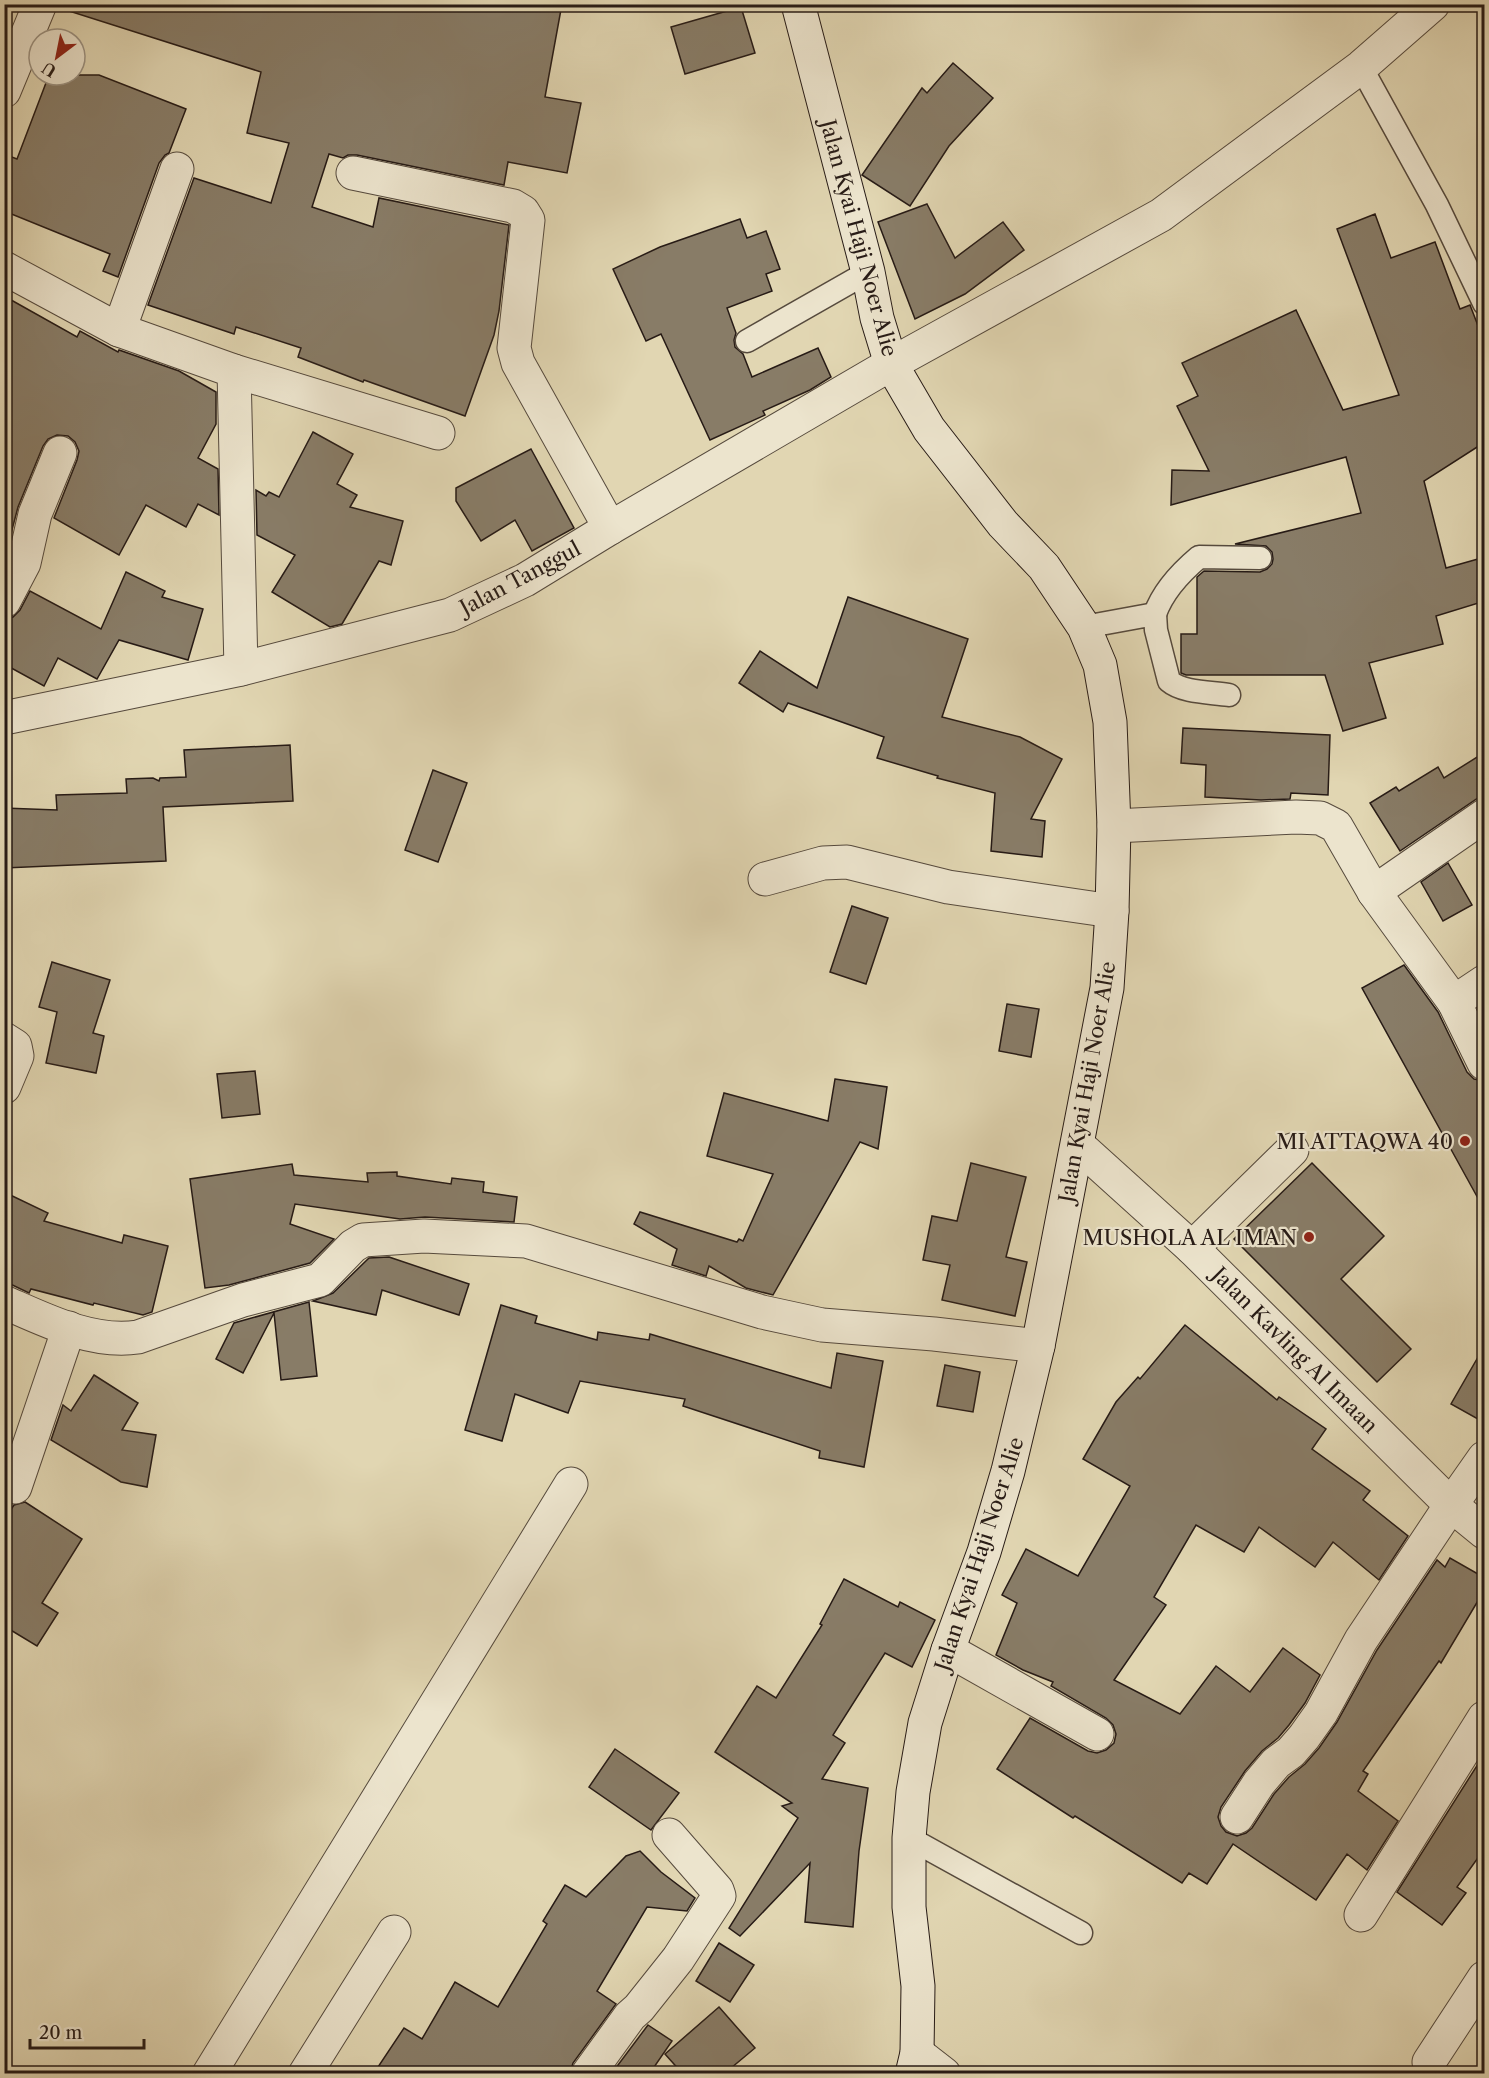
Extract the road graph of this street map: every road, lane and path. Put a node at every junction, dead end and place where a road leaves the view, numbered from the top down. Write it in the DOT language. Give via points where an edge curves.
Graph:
graph roads {
  1 [pos="40,4"];
  2 [pos="798,4"];
  3 [pos="1426,7"];
  4 [pos="1361,67"];
  5 [pos="4,91"];
  6 [pos="177,169"];
  7 [pos="353,173"];
  8 [pos="4,268"];
  9 [pos="868,272"];
  10 [pos="1485,303"];
  11 [pos="119,330"];
  12 [pos="747,341"];
  13 [pos="234,371"];
  14 [pos="898,374"];
  15 [pos="438,433"];
  16 [pos="60,453"];
  17 [pos="610,528"];
  18 [pos="1260,558"];
  19 [pos="4,601"];
  20 [pos="1155,614"];
  21 [pos="1084,627"];
  22 [pos="242,669"];
  23 [pos="1229,695"];
  24 [pos="8,714"];
  25 [pos="1485,816"];
  26 [pos="1114,826"];
  27 [pos="765,879"];
  28 [pos="1374,892"];
  29 [pos="1112,911"];
  30 [pos="1485,982"];
  31 [pos="1454,1002"];
  32 [pos="4,1039"];
  33 [pos="1485,1063"];
  34 [pos="4,1087"];
  35 [pos="1078,1145"];
  36 [pos="1292,1150"];
  37 [pos="1192,1248"];
  38 [pos="4,1302"];
  39 [pos="69,1328"];
  40 [pos="1038,1346"];
  41 [pos="1485,1458"];
  42 [pos="571,1484"];
  43 [pos="15,1487"];
  44 [pos="1450,1505"];
  45 [pos="1485,1532"];
  46 [pos="948,1650"];
  47 [pos="1485,1718"];
  48 [pos="1097,1734"];
  49 [pos="1237,1817"];
  50 [pos="669,1835"];
  51 [pos="909,1838"];
  52 [pos="1361,1915"];
  53 [pos="394,1932"];
  54 [pos="1082,1933"];
  55 [pos="1485,1978"];
  56 [pos="1429,2062"];
  57 [pos="915,2063"];
  58 [pos="209,2073"];
  59 [pos="305,2073"];
  60 [pos="588,2073"];
  61 [pos="944,2073"];
  1 -- 5 [label="street"];
  2 -- 9 [label="street, Jalan Kyai Haji Noer Alie"];
  3 -- 4 [label="street, Jalan Tanggul"];
  4 -- 10 [label="lane" via="1437,205"];
  4 -- 14 [label="street, Jalan Tanggul" via="1161,215"];
  6 -- 11 [label="street"];
  7 -- 17 [label="street" via="513,206 523,212 528,220 514,348 518,363"];
  8 -- 11 [label="street"];
  9 -- 12 [label="lane"];
  9 -- 14 [label="street, Jalan Kyai Haji Noer Alie" via="877,318"];
  11 -- 13 [label="street"];
  13 -- 15 [label="street"];
  13 -- 22 [label="street"];
  14 -- 17 [label="street, Jalan Tanggul"];
  14 -- 21 [label="street, Jalan Kyai Haji Noer Alie" via="929,429 1002,524 1044,567"];
  16 -- 19 [label="street" via="35,514 24,563"];
  17 -- 22 [label="street, Jalan Tanggul" via="525,580 450,615"];
  18 -- 20 [label="lane" via="1199,557 1160,599"];
  20 -- 21 [label="lane"];
  20 -- 23 [label="lane" via="1169,681 1187,689"];
  21 -- 26 [label="street, Jalan Kyai Haji Noer Alie" via="1100,665 1110,722"];
  22 -- 24 [label="street, Jalan Tanggul"];
  25 -- 28 [label="street"];
  26 -- 28 [label="street" via="1320,818 1336,826"];
  26 -- 29 [label="street, Jalan Kyai Haji Noer Alie"];
  27 -- 29 [label="street" via="823,863 847,862 948,887"];
  28 -- 31 [label="street"];
  29 -- 35 [label="street, Jalan Kyai Haji Noer Alie" via="1107,988"];
  30 -- 31 [label="street"];
  31 -- 33 [label="street"];
  32 -- 34 [label="street" via="15,1046 17,1056"];
  35 -- 37 [label="street, Jalan Kavling Al Imaan"];
  35 -- 40 [label="street, Jalan Kyai Haji Noer Alie"];
  36 -- 37 [label="street"];
  37 -- 44 [label="street, Jalan Kavling Al Imaan"];
  38 -- 39 [label="street"];
  39 -- 40 [label="street" via="104,1338 138,1337 243,1300 320,1280 363,1240 424,1236 526,1241 762,1312 822,1325"];
  39 -- 43 [label="street"];
  40 -- 46 [label="street, Jalan Kyai Haji Noer Alie" via="1008,1471"];
  41 -- 44 [label="street"];
  42 -- 58 [label="street"];
  44 -- 45 [label="street, Jalan Kavling Al Imaan"];
  44 -- 49 [label="street" via="1360,1640 1321,1713 1304,1737 1259,1783"];
  46 -- 48 [label="street"];
  46 -- 51 [label="street, Jalan Kyai Haji Noer Alie" via="925,1723"];
  47 -- 52 [label="street"];
  50 -- 60 [label="street" via="719,1896 678,1959"];
  51 -- 54 [label="lane"];
  51 -- 57 [label="street, Jalan Kyai Haji Noer Alie" via="909,1908 918,1986"];
  53 -- 59 [label="street"];
  55 -- 56 [label="street"];
  57 -- 61 [label="street"];
}
